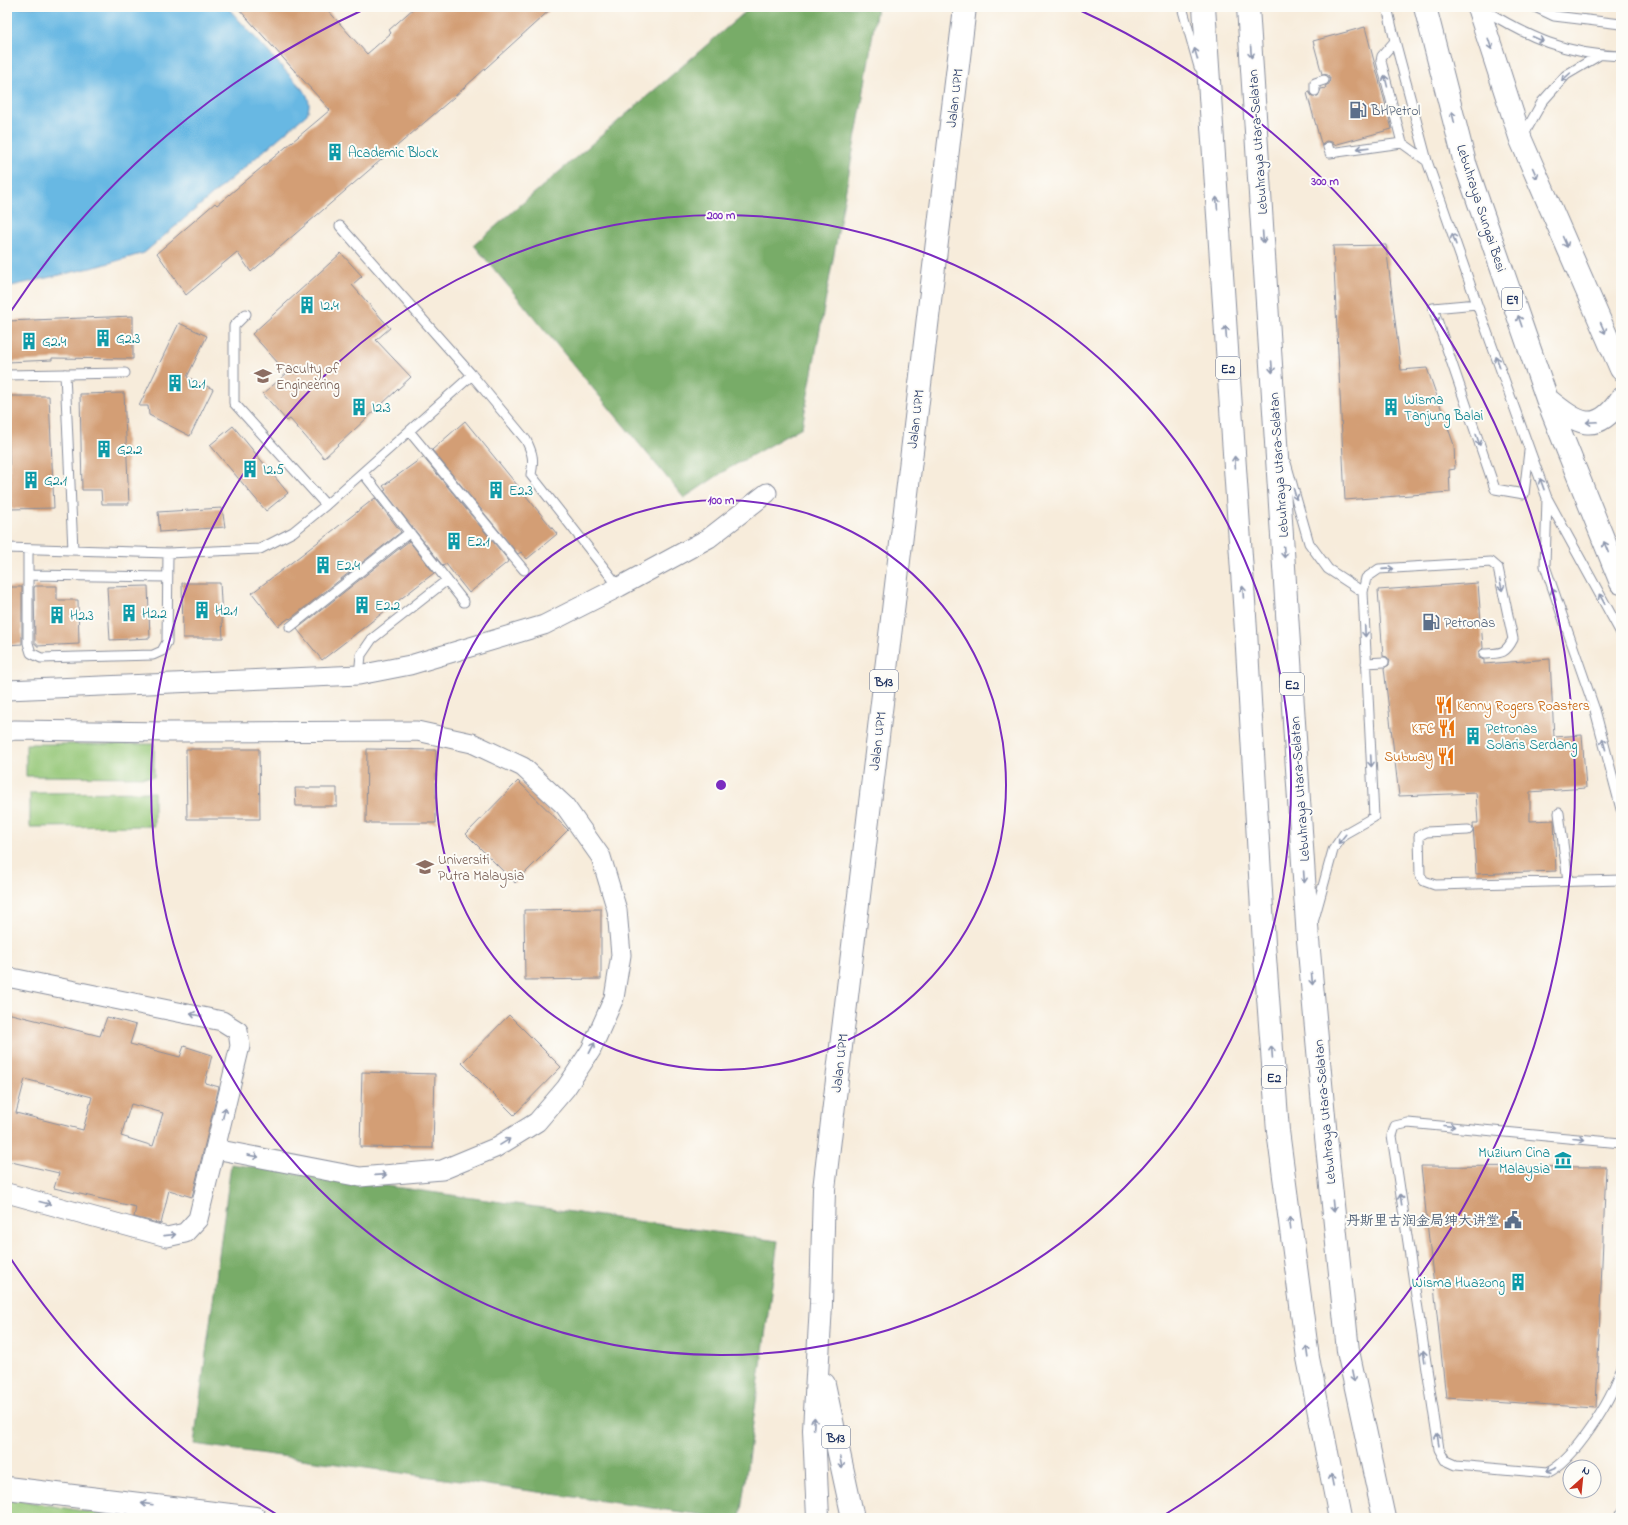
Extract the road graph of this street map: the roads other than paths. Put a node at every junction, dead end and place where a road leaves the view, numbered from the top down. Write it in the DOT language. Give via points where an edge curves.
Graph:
graph roads {
  1 [pos="965,7"];
  2 [pos="1182,7"];
  3 [pos="1204,7"];
  4 [pos="1248,7"];
  5 [pos="1387,7"];
  6 [pos="1426,7"];
  7 [pos="1479,7"];
  8 [pos="1535,7"];
  9 [pos="1621,24"];
  10 [pos="1395,41"];
  11 [pos="1598,56"];
  12 [pos="1621,56"];
  13 [pos="1324,80"];
  14 [pos="1315,91"];
  15 [pos="1210,105"];
  16 [pos="1521,140"];
  17 [pos="1402,143"];
  18 [pos="1328,146"];
  19 [pos="1427,161"];
  20 [pos="340,226"];
  21 [pos="1477,304"];
  22 [pos="246,314"];
  23 [pos="1621,370"];
  24 [pos="125,373"];
  25 [pos="65,374"];
  26 [pos="7,375"];
  27 [pos="472,375"];
  28 [pos="1547,399"];
  29 [pos="1621,400"];
  30 [pos="1276,429"];
  31 [pos="409,431"];
  32 [pos="1529,450"];
  33 [pos="363,472"];
  34 [pos="767,493"];
  35 [pos="1547,498"];
  36 [pos="326,505"];
  37 [pos="409,533"];
  38 [pos="7,548"];
  39 [pos="28,550"];
  40 [pos="73,550"];
  41 [pos="168,552"];
  42 [pos="524,570"];
  43 [pos="29,575"];
  44 [pos="167,578"];
  45 [pos="447,580"];
  46 [pos="1621,583"];
  47 [pos="619,586"];
  48 [pos="1363,592"];
  49 [pos="464,602"];
  50 [pos="290,628"];
  51 [pos="1621,633"];
  52 [pos="1484,654"];
  53 [pos="1384,662"];
  54 [pos="1366,663"];
  55 [pos="359,675"];
  56 [pos="7,690"];
  57 [pos="7,732"];
  58 [pos="1621,809"];
  59 [pos="1559,813"];
  60 [pos="1468,830"];
  61 [pos="1621,880"];
  62 [pos="1568,881"];
  63 [pos="1308,940"];
  64 [pos="7,977"];
  65 [pos="1621,1143"];
  66 [pos="215,1149"];
  67 [pos="7,1193"];
  68 [pos="818,1357"];
  69 [pos="1621,1371"];
  70 [pos="7,1488"];
  71 [pos="1621,1509"];
  72 [pos="255,1518"];
  73 [pos="818,1518"];
  74 [pos="853,1518"];
  75 [pos="1340,1518"];
  76 [pos="1384,1518"];
  77 [pos="1617,1518"];
  1 -- 68 [label="main road, Jalan UPM / B13" via="824,1189"];
  15 -- 2 [label="lane, one-way"];
  3 -- 15 [label="main road, E2"];
  4 -- 30 [label="main road, Lebuhraya Utara–Selatan / E2, one-way"];
  5 -- 10 [label="lane"];
  28 -- 6 [label="main road, Lebuhraya Sungai Besi / E9, one-way" via="1465,163"];
  7 -- 11 [label="lane, one-way" via="1512,28 1555,46"];
  7 -- 16 [label="main road, one-way"];
  8 -- 9 [label="lane" via="1554,16"];
  17 -- 10 [label="lane, one-way" via="1378,62"];
  10 -- 19 [label="lane"];
  11 -- 12 [label="lane"];
  11 -- 16 [label="lane, one-way" via="1566,75 1542,102"];
  13 -- 14 [label="lane" via="1315,83"];
  75 -- 15 [label="main road, E2, one-way" via="1308,1358 1278,1131"];
  16 -- 23 [label="main road, one-way"];
  17 -- 18 [label="lane, one-way" via="1330,153"];
  17 -- 19 [label="lane"];
  21 -- 19 [label="lane, one-way"];
  20 -- 27 [label="lane"];
  32 -- 21 [label="lane, one-way"];
  21 -- 32 [label="lane, one-way" via="1433,308 1495,489 1524,494"];
  22 -- 36 [label="lane" via="234,326 234,403"];
  24 -- 25 [label="lane"];
  25 -- 26 [label="lane"];
  25 -- 40 [label="lane"];
  27 -- 31 [label="lane"];
  27 -- 47 [label="lane" via="526,440 534,462 531,475"];
  29 -- 28 [label="main road, one-way" via="1601,421 1587,423 1570,418"];
  46 -- 28 [label="main road, Lebuhraya Sungai Besi / E9, one-way"];
  30 -- 48 [label="lane, one-way" via="1309,543 1328,569"];
  30 -- 63 [label="main road, Lebuhraya Utara–Selatan / E2, one-way"];
  31 -- 33 [label="lane"];
  31 -- 42 [label="lane"];
  35 -- 32 [label="lane, one-way"];
  33 -- 36 [label="lane"];
  33 -- 37 [label="lane"];
  34 -- 47 [label="street" via="708,538"];
  51 -- 35 [label="lane, one-way"];
  58 -- 35 [label="lane, one-way" via="1595,710 1545,566"];
  36 -- 41 [label="lane" via="293,532 260,549"];
  37 -- 45 [label="lane"];
  37 -- 50 [label="lane"];
  38 -- 39 [label="lane"];
  39 -- 40 [label="lane"];
  39 -- 43 [label="lane"];
  40 -- 41 [label="lane"];
  41 -- 44 [label="lane"];
  43 -- 44 [label="lane"];
  43 -- 44 [label="lane" via="28,643 31,653 41,658 153,655 162,651 167,642"];
  45 -- 49 [label="lane"];
  45 -- 55 [label="lane" via="372,638 361,655"];
  47 -- 55 [label="street" via="544,625 410,665"];
  48 -- 52 [label="lane, one-way" via="1366,578 1379,569 1491,562 1498,568 1512,639 1508,648 1500,653"];
  48 -- 54 [label="lane, one-way"];
  53 -- 54 [label="lane"];
  54 -- 63 [label="lane, one-way" via="1374,817 1344,834 1333,850"];
  55 -- 56 [label="street"];
  66 -- 57 [label="street, one-way" via="360,1176 442,1170 495,1148 537,1122 566,1088 591,1050 614,998 621,955 617,910 601,857 565,806 523,767 472,743 416,731"];
  59 -- 62 [label="lane"];
  60 -- 62 [label="lane" via="1426,832 1419,836 1420,875 1424,881 1434,885"];
  61 -- 62 [label="lane"];
  63 -- 76 [label="main road, Lebuhraya Utara–Selatan / E2, one-way" via="1348,1351"];
  66 -- 64 [label="street, one-way" via="240,1046 238,1031 222,1021"];
  69 -- 65 [label="lane, one-way" via="1596,1421 1557,1468 1547,1473 1456,1465 1445,1460 1439,1449 1430,1395 1392,1136 1395,1126 1408,1123"];
  67 -- 66 [label="street, one-way" via="167,1237 185,1233 198,1219"];
  73 -- 68 [label="main road, Jalan UPM / B13, one-way" via="814,1430"];
  68 -- 74 [label="main road, Jalan UPM / B13, one-way"];
  72 -- 70 [label="main road, one-way"];
  71 -- 77 [label="lane"];
}
